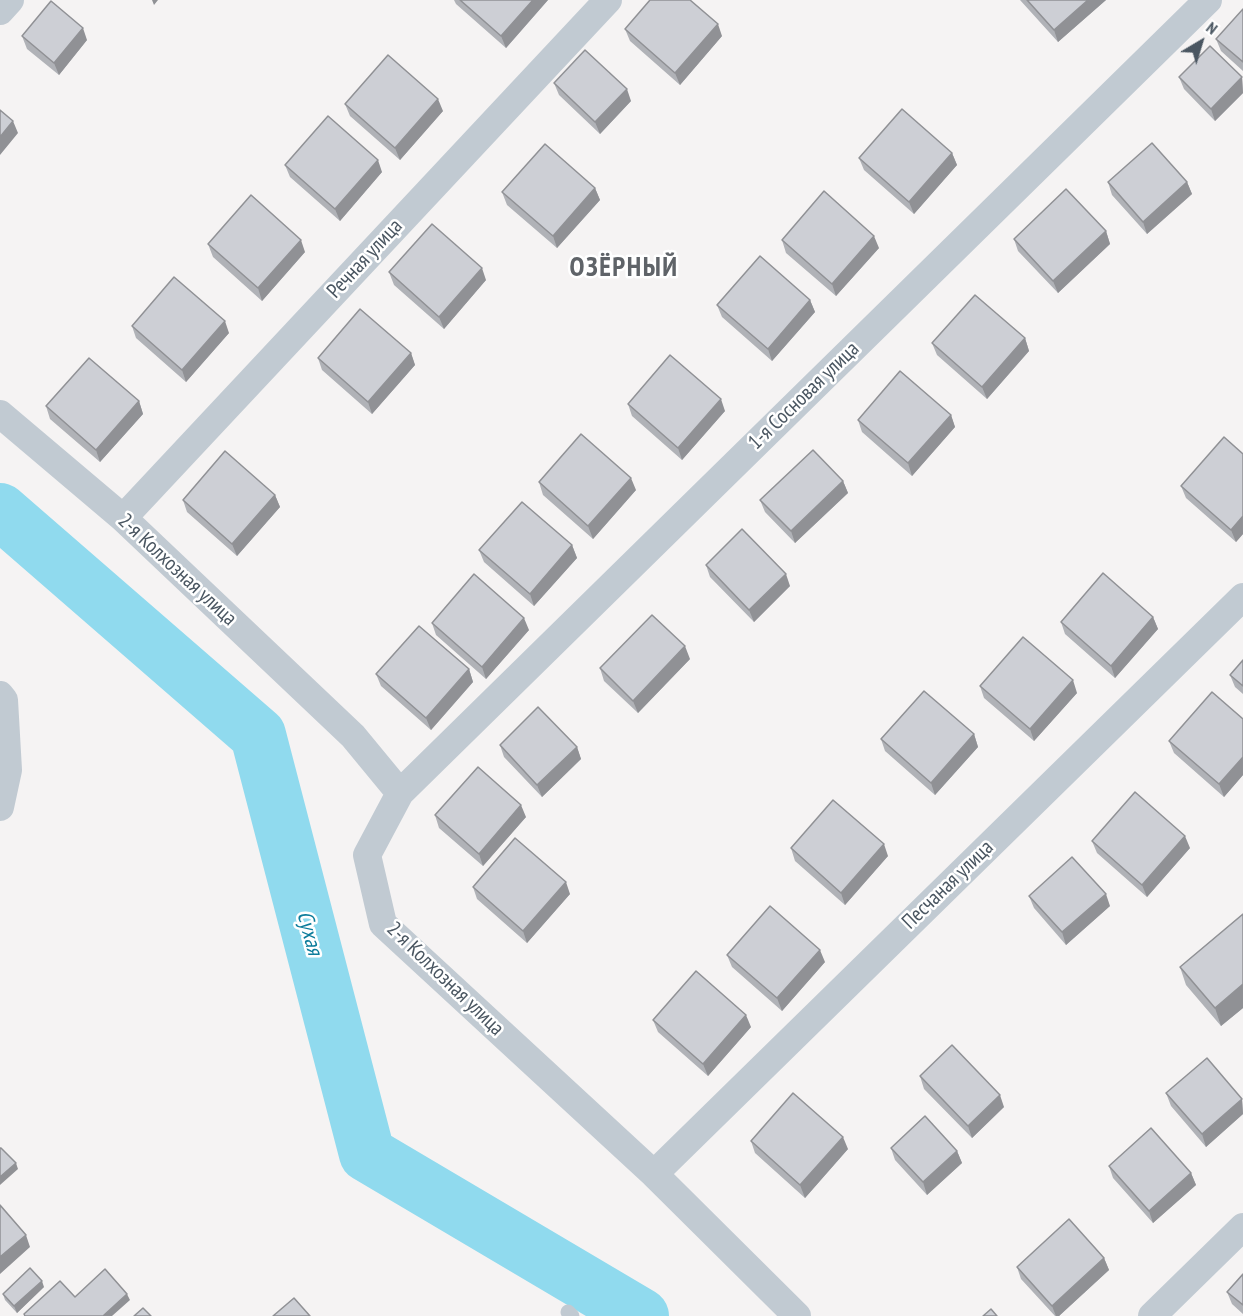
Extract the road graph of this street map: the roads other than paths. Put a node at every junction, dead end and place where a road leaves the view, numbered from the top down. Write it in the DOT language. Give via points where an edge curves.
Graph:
graph roads {
  1 [pos="10,0"];
  2 [pos="608,0"];
  3 [pos="1208,0"];
  4 [pos="0,11"];
  5 [pos="0,414"];
  6 [pos="123,518"];
  7 [pos="1243,597"];
  8 [pos="0,695"];
  9 [pos="400,793"];
  10 [pos="0,807"];
  11 [pos="654,1174"];
  12 [pos="1243,1227"];
  13 [pos="797,1316"];
  14 [pos="1152,1316"];
  1 -- 4 [label="street"];
  2 -- 6 [label="street, Речная улица"];
  3 -- 9 [label="street, 1-я Сосновая улица"];
  5 -- 6 [label="street, 2-я Колхозная улица"];
  6 -- 9 [label="street, 2-я Колхозная улица" via="353,736"];
  7 -- 11 [label="street, Песчаная улица"];
  8 -- 10 [label="street" via="4,700 8,770"];
  9 -- 11 [label="street, 2-я Колхозная улица" via="367,855 384,924"];
  11 -- 13 [label="street, 2-я Колхозная улица"];
  12 -- 14 [label="street"];
}
